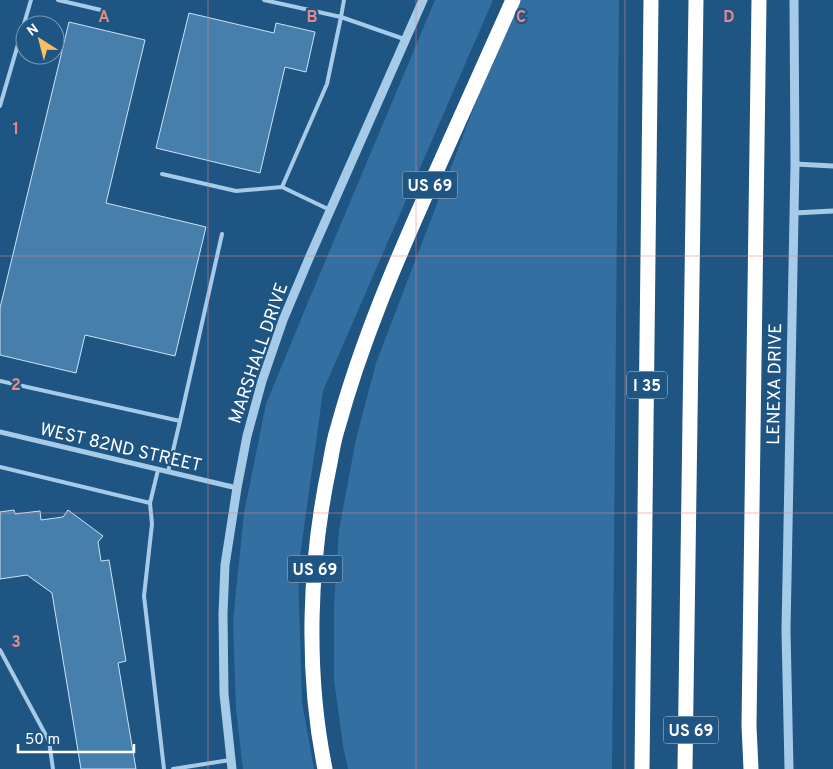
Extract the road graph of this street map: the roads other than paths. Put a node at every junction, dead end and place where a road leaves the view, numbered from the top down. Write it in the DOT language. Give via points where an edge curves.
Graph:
graph roads {
  1 [pos="31,0"];
  2 [pos="58,0"];
  3 [pos="264,0"];
  4 [pos="344,0"];
  5 [pos="423,0"];
  6 [pos="513,0"];
  7 [pos="651,0"];
  8 [pos="696,0"];
  9 [pos="759,0"];
  10 [pos="794,0"];
  11 [pos="101,10"];
  12 [pos="341,17"];
  13 [pos="406,40"];
  14 [pos="0,106"];
  15 [pos="795,164"];
  16 [pos="833,166"];
  17 [pos="162,174"];
  18 [pos="282,187"];
  19 [pos="330,210"];
  20 [pos="833,211"];
  21 [pos="794,213"];
  22 [pos="222,234"];
  23 [pos="0,381"];
  24 [pos="180,421"];
  25 [pos="0,432"];
  26 [pos="0,467"];
  27 [pos="158,470"];
  28 [pos="168,472"];
  29 [pos="236,488"];
  30 [pos="150,503"];
  31 [pos="0,650"];
  32 [pos="686,691"];
  33 [pos="231,765"];
  34 [pos="53,769"];
  35 [pos="164,769"];
  36 [pos="173,769"];
  37 [pos="325,769"];
  38 [pos="642,769"];
  39 [pos="685,769"];
  40 [pos="696,769"];
  41 [pos="751,769"];
  42 [pos="789,769"];
  1 -- 14 [label="lane"];
  2 -- 11 [label="lane"];
  3 -- 12 [label="lane"];
  4 -- 12 [label="lane"];
  5 -- 13 [label="street, MARSHALL DRIVE"];
  6 -- 37 [label="highway, US 69" via="402,248 337,428 324,490 313,594 316,700"];
  7 -- 38 [label="highway, I 35"];
  8 -- 32 [label="highway, I 35"];
  9 -- 41 [label="highway"];
  10 -- 15 [label="street, LENEXA DRIVE"];
  12 -- 13 [label="lane"];
  12 -- 18 [label="lane" via="327,84"];
  13 -- 19 [label="street, MARSHALL DRIVE"];
  15 -- 16 [label="street"];
  15 -- 21 [label="street, LENEXA DRIVE"];
  17 -- 18 [label="lane" via="236,191"];
  18 -- 19 [label="lane"];
  19 -- 29 [label="street, MARSHALL DRIVE" via="283,320 262,382"];
  20 -- 21 [label="street"];
  21 -- 42 [label="street, LENEXA DRIVE" via="786,630"];
  22 -- 24 [label="lane"];
  23 -- 24 [label="lane"];
  24 -- 28 [label="lane"];
  25 -- 27 [label="street, WEST 82ND STREET"];
  26 -- 30 [label="lane"];
  27 -- 28 [label="street, WEST 82ND STREET"];
  27 -- 30 [label="lane"];
  28 -- 29 [label="street, WEST 82ND STREET"];
  29 -- 33 [label="street, MARSHALL DRIVE" via="225,565 223,614 224,694"];
  30 -- 35 [label="lane" via="152,524 144,596"];
  31 -- 34 [label="lane" via="50,741"];
  32 -- 39 [label="highway, I 35"];
  32 -- 40 [label="highway, US 69"];
  33 -- 36 [label="lane"];
}
